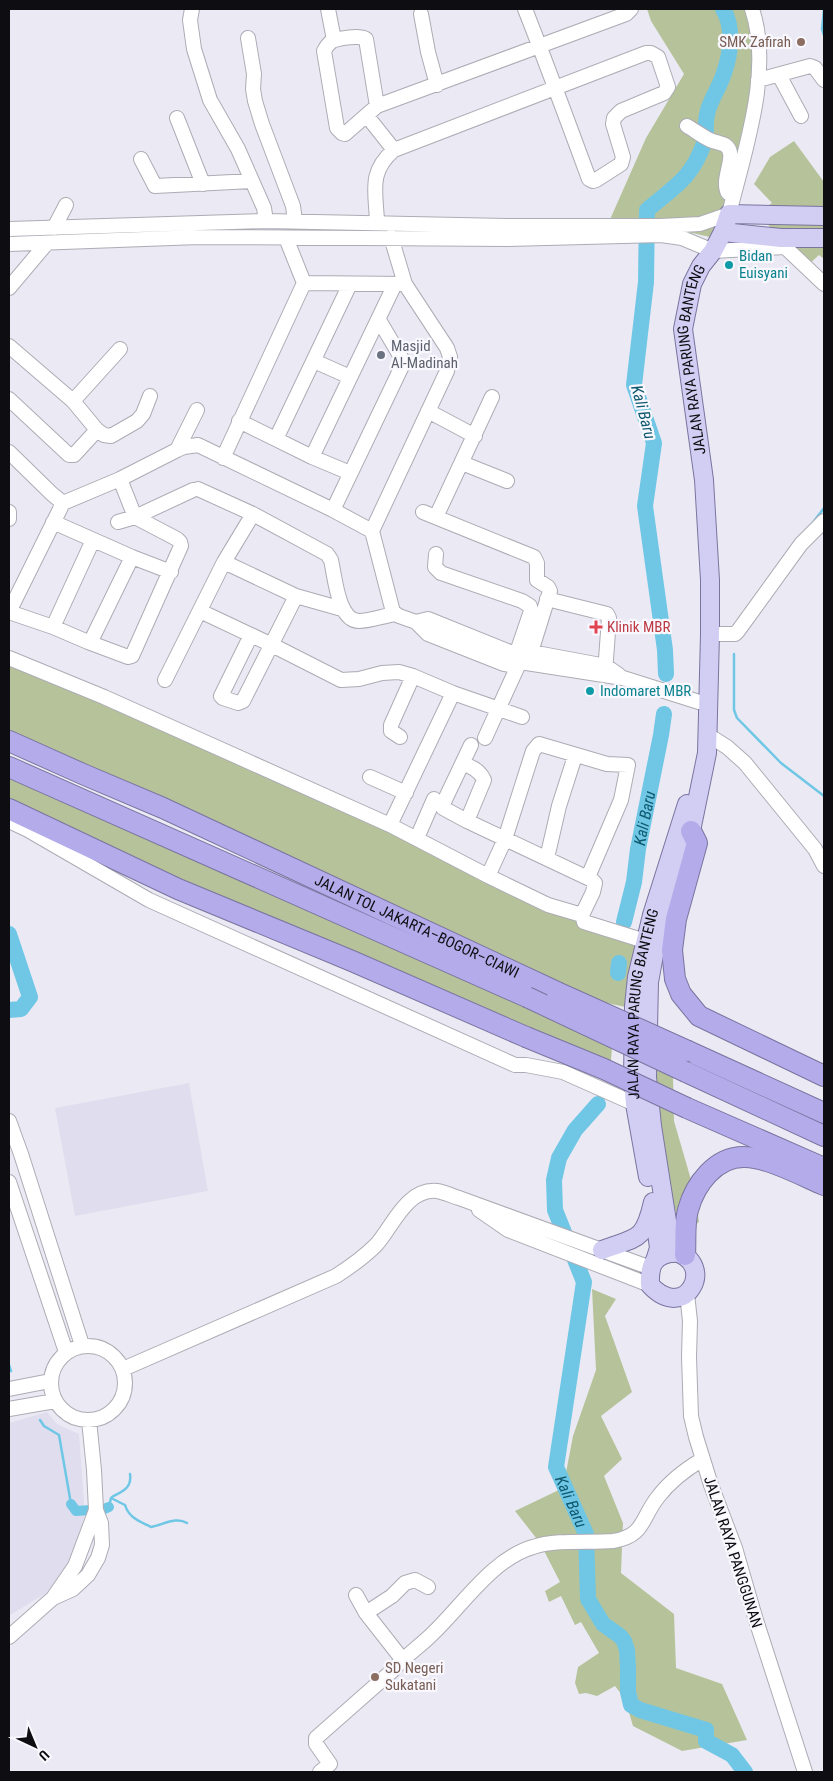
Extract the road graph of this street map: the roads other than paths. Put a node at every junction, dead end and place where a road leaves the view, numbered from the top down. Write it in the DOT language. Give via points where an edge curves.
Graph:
graph roads {
  1 [pos="192,9"];
  2 [pos="328,9"];
  3 [pos="525,9"];
  4 [pos="630,9"];
  5 [pos="752,9"];
  6 [pos="421,14"];
  7 [pos="248,38"];
  8 [pos="334,40"];
  9 [pos="539,45"];
  10 [pos="779,75"];
  11 [pos="758,80"];
  12 [pos="824,80"];
  13 [pos="437,85"];
  14 [pos="555,88"];
  15 [pos="372,111"];
  16 [pos="801,116"];
  17 [pos="177,118"];
  18 [pos="687,126"];
  19 [pos="394,150"];
  20 [pos="141,159"];
  21 [pos="252,181"];
  22 [pos="203,184"];
  23 [pos="734,193"];
  24 [pos="66,205"];
  25 [pos="729,214"];
  26 [pos="824,216"];
  27 [pos="266,221"];
  28 [pos="296,221"];
  29 [pos="200,222"];
  30 [pos="377,222"];
  31 [pos="54,228"];
  32 [pos="9,229"];
  33 [pos="661,230"];
  34 [pos="507,232"];
  35 [pos="723,232"];
  36 [pos="199,237"];
  37 [pos="391,237"];
  38 [pos="286,238"];
  39 [pos="824,238"];
  40 [pos="783,242"];
  41 [pos="47,243"];
  42 [pos="9,244"];
  43 [pos="713,251"];
  44 [pos="304,283"];
  45 [pos="350,284"];
  46 [pos="400,284"];
  47 [pos="824,284"];
  48 [pos="9,288"];
  49 [pos="379,320"];
  50 [pos="120,349"];
  51 [pos="10,351"];
  52 [pos="314,361"];
  53 [pos="350,377"];
  54 [pos="150,396"];
  55 [pos="492,397"];
  56 [pos="9,399"];
  57 [pos="73,401"];
  58 [pos="197,410"];
  59 [pos="428,411"];
  60 [pos="240,421"];
  61 [pos="98,430"];
  62 [pos="475,436"];
  63 [pos="276,439"];
  64 [pos="177,450"];
  65 [pos="9,452"];
  66 [pos="312,457"];
  67 [pos="223,458"];
  68 [pos="462,463"];
  69 [pos="350,473"];
  70 [pos="120,479"];
  71 [pos="507,481"];
  72 [pos="63,503"];
  73 [pos="333,510"];
  74 [pos="9,512"];
  75 [pos="253,514"];
  76 [pos="135,517"];
  77 [pos="9,519"];
  78 [pos="824,521"];
  79 [pos="54,522"];
  80 [pos="118,522"];
  81 [pos="372,531"];
  82 [pos="93,540"];
  83 [pos="436,554"];
  84 [pos="132,557"];
  85 [pos="224,562"];
  86 [pos="171,572"];
  87 [pos="296,596"];
  88 [pos="547,599"];
  89 [pos="342,609"];
  90 [pos="200,611"];
  91 [pos="395,614"];
  92 [pos="53,626"];
  93 [pos="710,634"];
  94 [pos="251,635"];
  95 [pos="88,642"];
  96 [pos="270,644"];
  97 [pos="523,655"];
  98 [pos="9,658"];
  99 [pos="605,671"];
  100 [pos="413,676"];
  101 [pos="165,680"];
  102 [pos="453,693"];
  103 [pos="704,702"];
  104 [pos="498,710"];
  105 [pos="522,717"];
  106 [pos="708,735"];
  107 [pos="400,737"];
  108 [pos="485,738"];
  109 [pos="9,742"];
  110 [pos="471,745"];
  111 [pos="575,756"];
  112 [pos="462,764"];
  113 [pos="9,767"];
  114 [pos="370,777"];
  115 [pos="406,793"];
  116 [pos="434,800"];
  117 [pos="9,809"];
  118 [pos="9,821"];
  119 [pos="467,822"];
  120 [pos="390,825"];
  121 [pos="684,830"];
  122 [pos="417,838"];
  123 [pos="505,839"];
  124 [pos="819,851"];
  125 [pos="547,858"];
  126 [pos="824,866"];
  127 [pos="488,876"];
  128 [pos="588,877"];
  129 [pos="583,918"];
  130 [pos="640,940"];
  131 [pos="824,1076"];
  132 [pos="627,1101"];
  133 [pos="824,1113"];
  134 [pos="9,1121"];
  135 [pos="824,1136"];
  136 [pos="824,1168"];
  137 [pos="9,1182"];
  138 [pos="824,1185"];
  139 [pos="459,1198"];
  140 [pos="653,1202"];
  141 [pos="598,1254"];
  142 [pos="678,1254"];
  143 [pos="652,1271"];
  144 [pos="687,1294"];
  145 [pos="82,1345"];
  146 [pos="66,1352"];
  147 [pos="123,1369"];
  148 [pos="50,1381"];
  149 [pos="9,1389"];
  150 [pos="55,1401"];
  151 [pos="9,1410"];
  152 [pos="89,1420"];
  153 [pos="703,1459"];
  154 [pos="96,1510"];
  155 [pos="82,1549"];
  156 [pos="98,1558"];
  157 [pos="428,1586"];
  158 [pos="356,1596"];
  159 [pos="52,1598"];
  160 [pos="366,1613"];
  161 [pos="9,1637"];
  162 [pos="402,1659"];
  163 [pos="320,1772"];
  164 [pos="805,1772"];
  1 -- 21 [label="street" via="190,20 194,49 210,100"];
  2 -- 8 [label="street"];
  3 -- 9 [label="street"];
  4 -- 9 [label="street" via="626,14"];
  5 -- 11 [label="street, JALAN RAYA PARUNG BANTENG" via="759,39"];
  6 -- 13 [label="street"];
  7 -- 28 [label="street" via="255,101 294,206"];
  8 -- 15 [label="street" via="366,39"];
  8 -- 15 [label="street" via="324,51 338,129 347,134"];
  9 -- 13 [label="street"];
  9 -- 14 [label="street"];
  10 -- 11 [label="street"];
  10 -- 12 [label="street" via="810,66"];
  10 -- 16 [label="street"];
  11 -- 23 [label="street, JALAN RAYA PARUNG BANTENG"];
  13 -- 15 [label="street"];
  14 -- 14 [label="street" via="649,53 658,57 668,86 664,93 622,111 614,118 622,161 594,181 589,178"];
  14 -- 19 [label="street"];
  15 -- 19 [label="street"];
  17 -- 22 [label="street"];
  18 -- 23 [label="street" via="730,150 726,186 728,193"];
  19 -- 30 [label="street" via="377,172"];
  20 -- 22 [label="street" via="155,186"];
  21 -- 22 [label="street"];
  21 -- 27 [label="street"];
  23 -- 25 [label="street, JALAN RAYA PARUNG BANTENG"];
  24 -- 31 [label="street"];
  25 -- 26 [label="main road"];
  25 -- 33 [label="street" via="700,224"];
  25 -- 35 [label="main road, JALAN RAYA PARUNG BANTENG"];
  27 -- 28 [label="street"];
  27 -- 29 [label="street"];
  28 -- 30 [label="street"];
  29 -- 31 [label="street"];
  29 -- 36 [label="street"];
  30 -- 34 [label="street"];
  31 -- 32 [label="street"];
  33 -- 34 [label="street"];
  33 -- 43 [label="street"];
  34 -- 37 [label="street"];
  35 -- 40 [label="main road"];
  35 -- 43 [label="main road, JALAN RAYA PARUNG BANTENG"];
  36 -- 38 [label="street"];
  36 -- 41 [label="street"];
  37 -- 38 [label="street"];
  37 -- 46 [label="street"];
  38 -- 44 [label="street"];
  39 -- 40 [label="main road"];
  40 -- 43 [label="street"];
  40 -- 47 [label="street"];
  41 -- 42 [label="street"];
  41 -- 48 [label="street"];
  43 -- 93 [label="main road, JALAN RAYA PARUNG BANTENG" via="692,284 683,329 704,480"];
  44 -- 45 [label="street"];
  44 -- 60 [label="street"];
  45 -- 46 [label="street"];
  45 -- 52 [label="street"];
  46 -- 49 [label="street"];
  46 -- 59 [label="street" via="449,354 448,367"];
  49 -- 53 [label="street"];
  49 -- 69 [label="street" via="403,364"];
  50 -- 57 [label="street"];
  51 -- 57 [label="street"];
  52 -- 53 [label="street"];
  52 -- 63 [label="street"];
  53 -- 66 [label="street"];
  54 -- 61 [label="street" via="141,416 130,425 110,436"];
  55 -- 62 [label="street"];
  56 -- 61 [label="street" via="69,456 74,455"];
  57 -- 61 [label="street"];
  58 -- 64 [label="street"];
  59 -- 62 [label="street"];
  59 -- 81 [label="street"];
  60 -- 63 [label="street"];
  60 -- 67 [label="street"];
  62 -- 68 [label="street"];
  63 -- 66 [label="street"];
  64 -- 67 [label="street" via="198,446"];
  64 -- 70 [label="street"];
  65 -- 72 [label="street"];
  66 -- 69 [label="street"];
  67 -- 73 [label="street"];
  68 -- 71 [label="street"];
  68 -- 88 [label="street" via="430,515 534,557 537,580 550,591"];
  69 -- 73 [label="street"];
  70 -- 72 [label="street"];
  70 -- 76 [label="street"];
  72 -- 79 [label="street"];
  73 -- 81 [label="street"];
  74 -- 77 [label="street"];
  75 -- 76 [label="street" via="195,489"];
  75 -- 85 [label="street"];
  75 -- 89 [label="street" via="329,556"];
  76 -- 80 [label="street"];
  76 -- 86 [label="street" via="180,542"];
  78 -- 93 [label="street" via="801,544 735,634"];
  79 -- 82 [label="street"];
  79 -- 92 [label="street" via="9,612"];
  81 -- 91 [label="street"];
  82 -- 84 [label="street"];
  82 -- 92 [label="street"];
  83 -- 97 [label="street" via="435,567 441,573 530,606"];
  84 -- 86 [label="street"];
  84 -- 95 [label="street"];
  85 -- 87 [label="street"];
  85 -- 90 [label="street"];
  86 -- 95 [label="street" via="132,656"];
  87 -- 89 [label="street"];
  87 -- 96 [label="street"];
  88 -- 97 [label="street"];
  88 -- 99 [label="street" via="607,614"];
  89 -- 91 [label="street" via="356,621"];
  90 -- 94 [label="street"];
  90 -- 101 [label="street"];
  91 -- 97 [label="street" via="416,622 428,634 509,666"];
  92 -- 95 [label="street"];
  93 -- 103 [label="main road, JALAN RAYA PARUNG BANTENG"];
  94 -- 96 [label="street"];
  94 -- 96 [label="street" via="222,692 223,698 242,702"];
  96 -- 100 [label="street" via="340,680 399,672"];
  97 -- 99 [label="street"];
  97 -- 104 [label="street"];
  98 -- 120 [label="street"];
  99 -- 103 [label="street"];
  100 -- 102 [label="street"];
  100 -- 107 [label="street" via="391,725 391,730"];
  102 -- 104 [label="street"];
  102 -- 115 [label="street"];
  103 -- 106 [label="main road, JALAN RAYA PARUNG BANTENG"];
  104 -- 105 [label="street"];
  104 -- 108 [label="street"];
  106 -- 121 [label="main road, JALAN RAYA PARUNG BANTENG" via="707,753"];
  106 -- 124 [label="street" via="745,763"];
  109 -- 133 [label="highway, JALAN TOL JAKARTA–BOGOR–CIAWI, bridge" via="163,808"];
  110 -- 112 [label="street"];
  111 -- 123 [label="street" via="539,744 535,747"];
  111 -- 125 [label="street"];
  111 -- 128 [label="street" via="607,764 628,764 621,800"];
  112 -- 119 [label="street" via="481,774 484,780"];
  112 -- 119 [label="street" via="442,806"];
  113 -- 135 [label="highway, JALAN TOL JAKARTA–BOGOR–CIAWI, bridge" via="527,997"];
  114 -- 115 [label="street"];
  115 -- 120 [label="street"];
  116 -- 122 [label="street"];
  117 -- 136 [label="highway, bridge" via="178,888 604,1069"];
  118 -- 132 [label="street" via="149,900 515,1065 563,1072"];
  119 -- 123 [label="street"];
  120 -- 122 [label="street"];
  121 -- 130 [label="main road, JALAN RAYA PARUNG BANTENG"];
  121 -- 131 [label="highway" via="697,843 676,919 672,950 675,978 681,994 699,1016"];
  121 -- 142 [label="main road, JALAN RAYA PARUNG BANTENG" via="649,982 647,1077 652,1126"];
  122 -- 127 [label="street"];
  123 -- 125 [label="street"];
  123 -- 127 [label="street"];
  124 -- 126 [label="street"];
  125 -- 128 [label="street"];
  127 -- 129 [label="street"];
  128 -- 129 [label="street" via="595,884"];
  129 -- 130 [label="street"];
  130 -- 132 [label="main road, JALAN RAYA PARUNG BANTENG" via="634,1006 633,1080"];
  132 -- 140 [label="main road, JALAN RAYA PARUNG BANTENG"];
  134 -- 145 [label="street"];
  137 -- 146 [label="street"];
  138 -- 142 [label="highway" via="763,1160 744,1157 721,1164 703,1178 692,1199"];
  139 -- 141 [label="street" via="537,1226"];
  139 -- 141 [label="street" via="508,1230 543,1244"];
  139 -- 147 [label="street" via="435,1191 420,1194 404,1205 376,1244 336,1276"];
  140 -- 141 [label="main road" via="648,1221 638,1236"];
  140 -- 143 [label="main road, JALAN RAYA PARUNG BANTENG" via="659,1245"];
  141 -- 143 [label="street"];
  142 -- 143 [label="main road" via="661,1255"];
  142 -- 144 [label="main road" via="690,1260 696,1274"];
  143 -- 144 [label="main road" via="657,1292 668,1298"];
  144 -- 153 [label="street, JALAN RAYA PANGGUNAN" via="691,1416"];
  145 -- 146 [label="street"];
  145 -- 147 [label="street" via="108,1351"];
  146 -- 148 [label="street" via="52,1370"];
  147 -- 152 [label="street" via="125,1384 122,1398 108,1414"];
  148 -- 149 [label="street"];
  148 -- 150 [label="street"];
  150 -- 151 [label="street"];
  150 -- 152 [label="street" via="70,1415"];
  152 -- 154 [label="street"];
  153 -- 162 [label="street" via="686,1469 662,1492 644,1522 624,1540 559,1543 513,1554 486,1577 428,1638"];
  153 -- 164 [label="street, JALAN RAYA PANGGUNAN" via="735,1548"];
  154 -- 155 [label="street"];
  154 -- 156 [label="street" via="101,1523 102,1545"];
  155 -- 156 [label="street"];
  155 -- 159 [label="street" via="75,1566"];
  156 -- 159 [label="street" via="88,1575 73,1589"];
  157 -- 160 [label="street" via="415,1580 405,1583"];
  158 -- 160 [label="street"];
  159 -- 161 [label="street"];
  160 -- 162 [label="street"];
  162 -- 163 [label="street" via="316,1738 316,1744 330,1764"];
}
